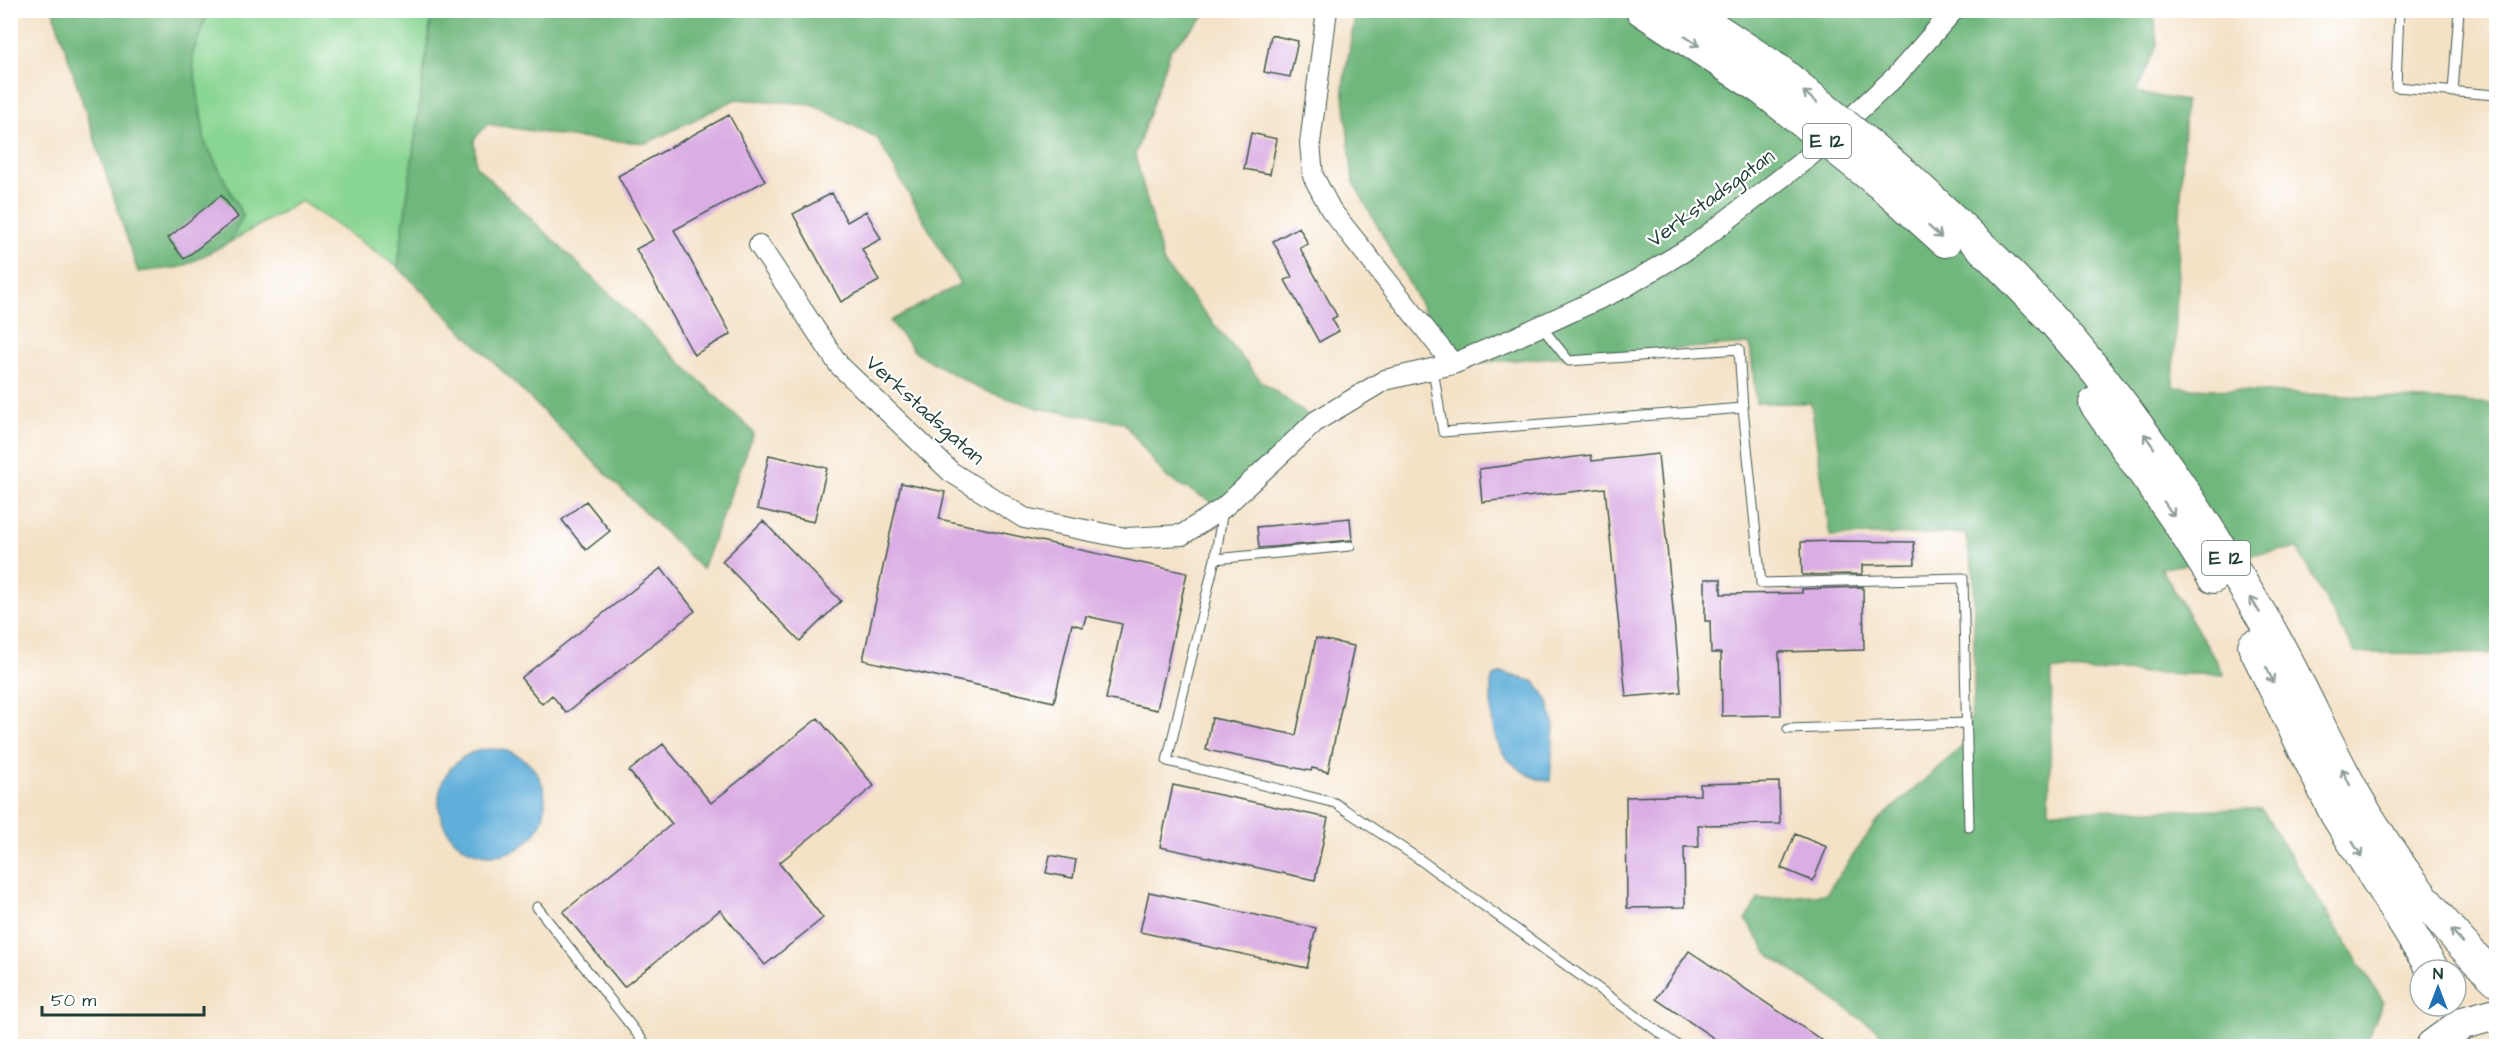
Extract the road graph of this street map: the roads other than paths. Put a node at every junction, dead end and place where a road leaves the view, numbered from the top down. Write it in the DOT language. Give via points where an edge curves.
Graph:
graph roads {
  1 [pos="1326,10"];
  2 [pos="1642,10"];
  3 [pos="1687,10"];
  4 [pos="1954,10"];
  5 [pos="2398,10"];
  6 [pos="2459,10"];
  7 [pos="1770,80"];
  8 [pos="2453,92"];
  9 [pos="2496,95"];
  10 [pos="1898,184"];
  11 [pos="759,245"];
  12 [pos="1542,326"];
  13 [pos="1454,364"];
  14 [pos="1433,369"];
  15 [pos="1743,408"];
  16 [pos="1223,508"];
  17 [pos="1350,546"];
  18 [pos="1215,560"];
  19 [pos="1966,723"];
  20 [pos="1788,729"];
  21 [pos="1969,827"];
  22 [pos="537,907"];
  23 [pos="2426,958"];
  24 [pos="2496,979"];
  25 [pos="2496,1014"];
  26 [pos="2438,1018"];
  27 [pos="647,1047"];
  28 [pos="1677,1047"];
  29 [pos="2432,1047"];
  1 -- 13 [label="street" via="1310,143 1313,176 1331,210"];
  2 -- 7 [label="highway, E 12, one-way"];
  3 -- 7 [label="highway, E 12"];
  4 -- 12 [label="street, Verkstadsgatan" via="1896,76 1811,155 1696,244 1625,287"];
  5 -- 8 [label="lane" via="2396,87"];
  6 -- 8 [label="lane"];
  7 -- 10 [label="highway, E 12, bridge"];
  8 -- 9 [label="lane"];
  10 -- 23 [label="highway, E 12, one-way" via="2045,343 2097,406 2178,520 2256,649 2336,814"];
  24 -- 10 [label="highway, E 12, one-way" via="2413,885 2384,844 2267,624 2193,503 2144,433 2072,341 1979,244"];
  11 -- 16 [label="street, Verkstadsgatan" via="839,365 951,472 1024,518 1126,538 1182,535"];
  12 -- 13 [label="street, Verkstadsgatan"];
  12 -- 15 [label="lane" via="1569,361 1739,350"];
  13 -- 14 [label="street, Verkstadsgatan"];
  14 -- 15 [label="lane" via="1443,432"];
  14 -- 16 [label="street, Verkstadsgatan" via="1385,380 1316,422"];
  15 -- 19 [label="lane" via="1761,583 1963,578"];
  16 -- 18 [label="lane"];
  17 -- 18 [label="lane"];
  18 -- 28 [label="lane" via="1167,761 1335,803 1419,859"];
  19 -- 20 [label="lane"];
  19 -- 21 [label="lane"];
  22 -- 27 [label="lane"];
  25 -- 29 [label="highway" via="2463,1023"];
  26 -- 29 [label="highway"];
}
